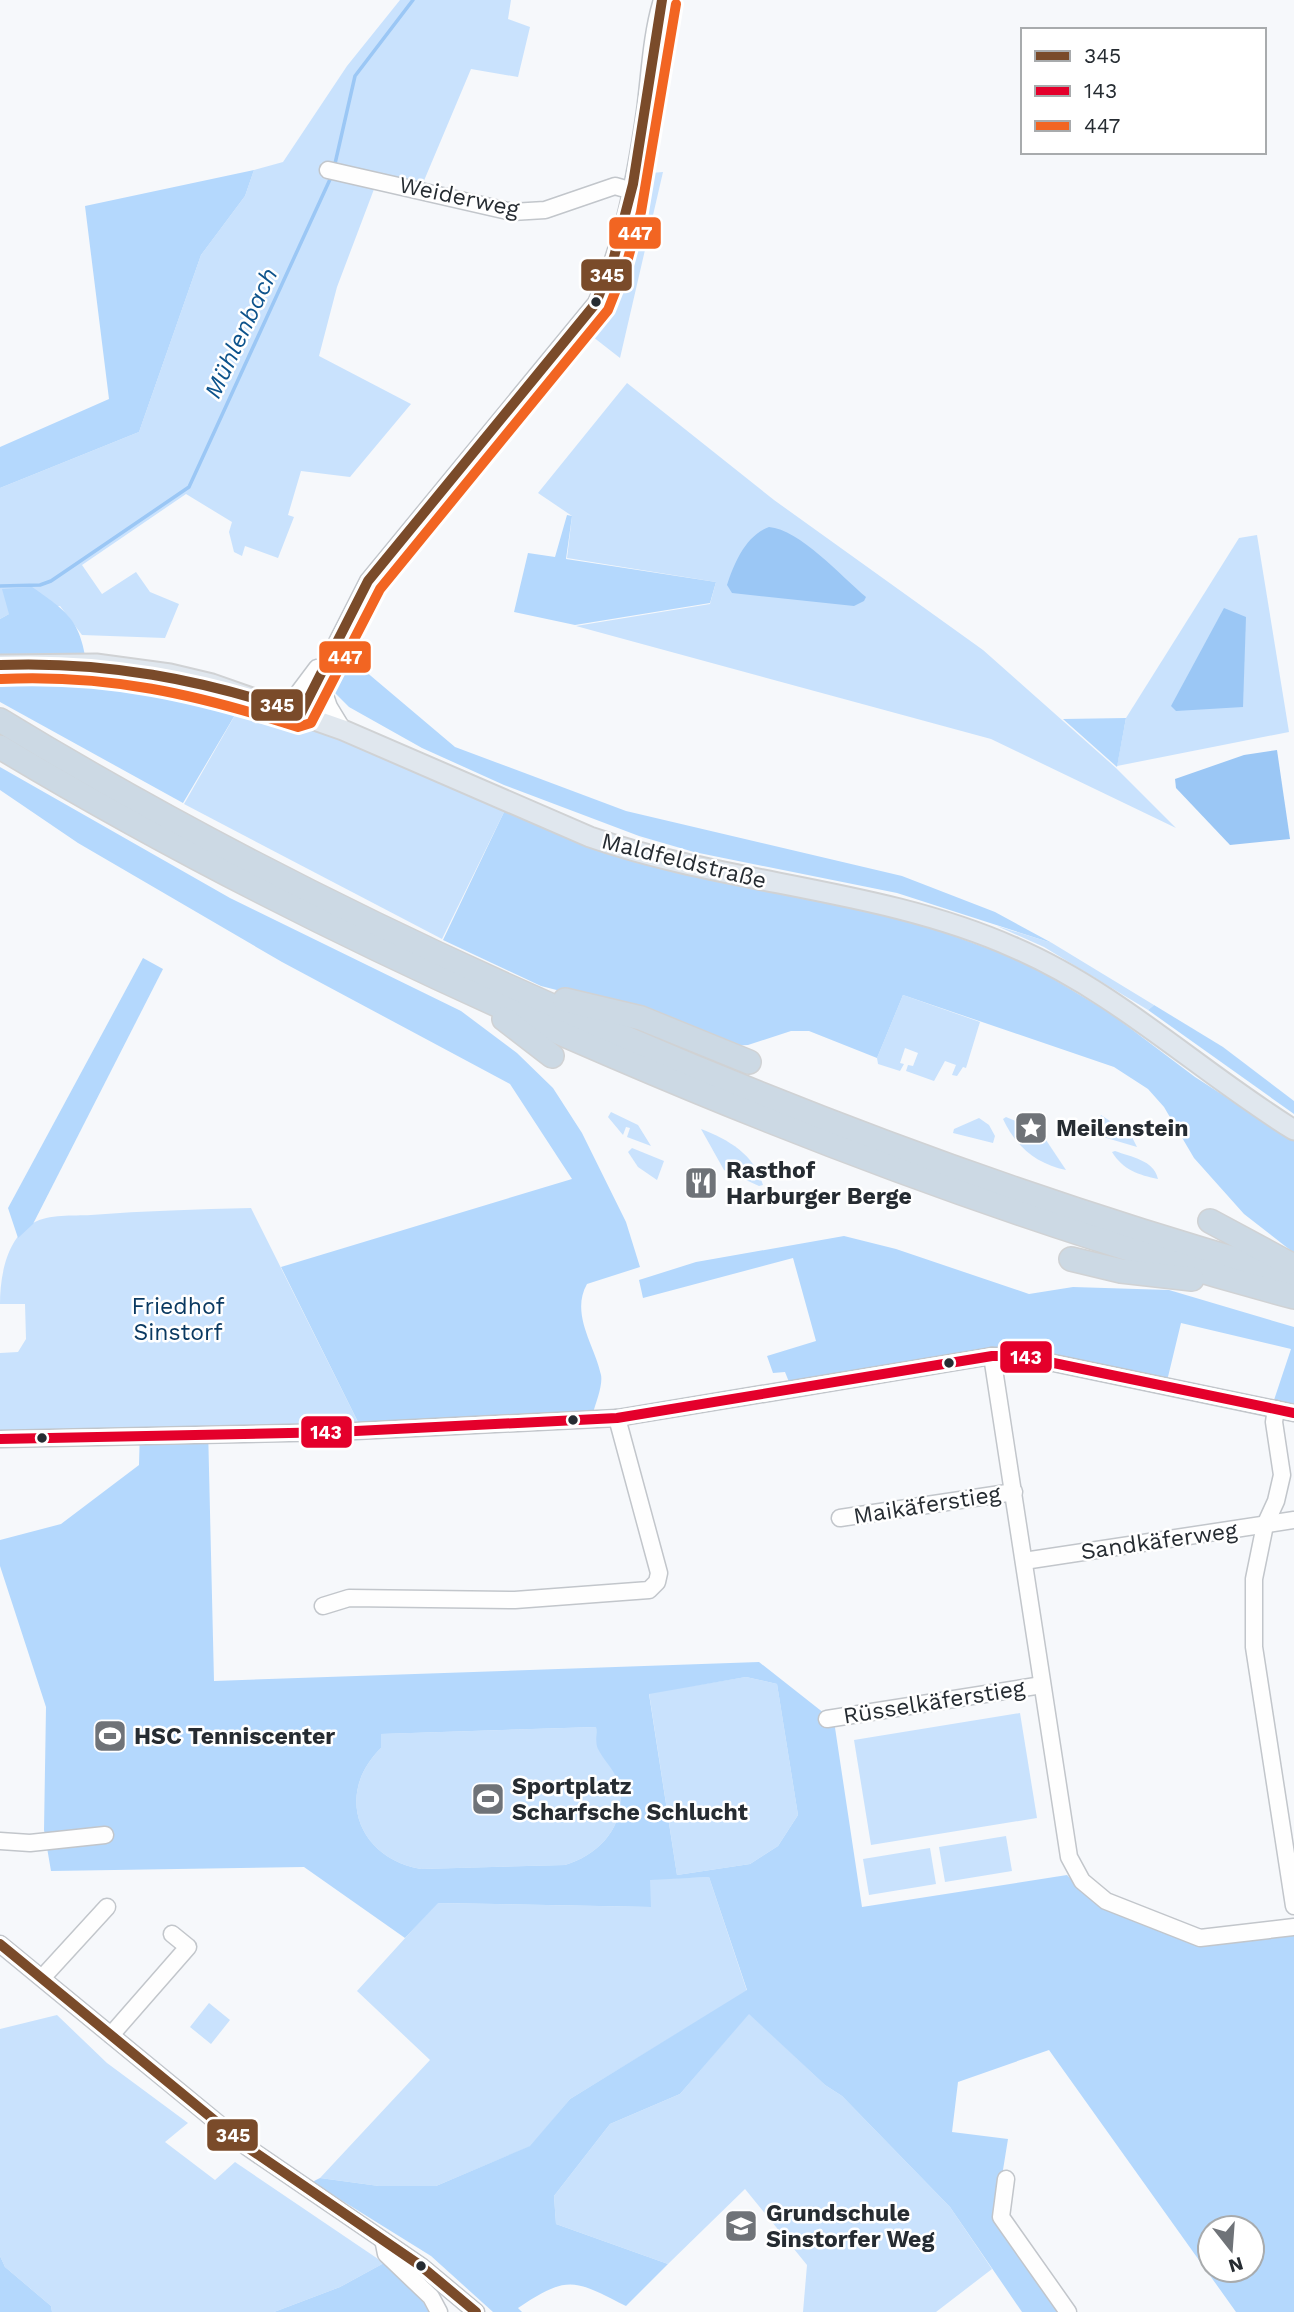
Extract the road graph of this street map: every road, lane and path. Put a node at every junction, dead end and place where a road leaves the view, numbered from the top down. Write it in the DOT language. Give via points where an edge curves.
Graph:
graph roads {
  1 [pos="662,0"];
  2 [pos="328,170"];
  3 [pos="629,190"];
  4 [pos="329,653"];
  5 [pos="0,666"];
  6 [pos="319,678"];
  7 [pos="294,711"];
  8 [pos="0,720"];
  9 [pos="343,730"];
  10 [pos="16,748"];
  11 [pos="491,980"];
  12 [pos="454,987"];
  13 [pos="552,1056"];
  14 [pos="749,1062"];
  15 [pos="1294,1130"];
  16 [pos="1210,1221"];
  17 [pos="1071,1259"];
  18 [pos="1294,1266"];
  19 [pos="1294,1276"];
  20 [pos="1265,1290"];
  21 [pos="1294,1297"];
  22 [pos="992,1356"];
  23 [pos="1276,1409"];
  24 [pos="1294,1413"];
  25 [pos="617,1418"];
  26 [pos="0,1439"];
  27 [pos="1013,1492"];
  28 [pos="840,1518"];
  29 [pos="1294,1520"];
  30 [pos="1265,1525"];
  31 [pos="1024,1561"];
  32 [pos="323,1606"];
  33 [pos="1042,1685"];
  34 [pos="827,1719"];
  35 [pos="105,1835"];
  36 [pos="0,1841"];
  37 [pos="1294,1906"];
  38 [pos="107,1908"];
  39 [pos="1294,1927"];
  40 [pos="172,1934"];
  41 [pos="0,1944"];
  42 [pos="42,1978"];
  43 [pos="111,2035"];
  44 [pos="1006,2179"];
  45 [pos="385,2242"];
  46 [pos="439,2312"];
  47 [pos="476,2312"];
  48 [pos="1068,2312"];
  1 -- 3 [label="street"];
  2 -- 3 [label="street, Weiderweg" via="512,212 557,207 615,186"];
  3 -- 4 [label="street" via="615,255 596,303 387,555"];
  4 -- 6 [label="street"];
  4 -- 7 [label="street"];
  5 -- 7 [label="main road, Maldfeldstraße" via="62,662 136,668 212,684"];
  6 -- 7 [label="street"];
  6 -- 9 [label="street"];
  7 -- 9 [label="main road, Maldfeldstraße"];
  8 -- 10 [label="highway"];
  9 -- 15 [label="main road, Maldfeldstraße" via="628,850 910,911 1015,948 1100,994"];
  10 -- 11 [label="highway"];
  10 -- 12 [label="highway" via="228,875"];
  11 -- 14 [label="highway" via="641,1018"];
  11 -- 19 [label="highway" via="861,1134 1048,1200"];
  12 -- 13 [label="highway"];
  12 -- 20 [label="highway" via="854,1154 1012,1210"];
  16 -- 18 [label="highway"];
  17 -- 20 [label="highway" via="1121,1271"];
  20 -- 21 [label="highway"];
  22 -- 23 [label="street" via="1020,1356"];
  22 -- 25 [label="street"];
  22 -- 27 [label="street"];
  23 -- 24 [label="street"];
  23 -- 30 [label="street" via="1282,1475"];
  25 -- 26 [label="street" via="336,1432"];
  25 -- 32 [label="street" via="659,1573 652,1588 642,1593 540,1600 349,1598"];
  27 -- 28 [label="street, Maikäferstieg"];
  27 -- 31 [label="street"];
  29 -- 30 [label="street, Sandkäferweg"];
  30 -- 31 [label="street, Sandkäferweg"];
  30 -- 37 [label="street" via="1254,1579 1254,1647"];
  31 -- 33 [label="street"];
  33 -- 34 [label="street, Rüsselkäferstieg"];
  33 -- 39 [label="street" via="1069,1857 1082,1881 1106,1902 1200,1938"];
  35 -- 36 [label="street" via="30,1843"];
  38 -- 42 [label="street"];
  40 -- 43 [label="street" via="188,1947"];
  41 -- 42 [label="street"];
  42 -- 43 [label="street"];
  43 -- 45 [label="street" via="247,2147"];
  44 -- 48 [label="street" via="1001,2217"];
  45 -- 46 [label="street" via="386,2254 431,2297"];
  45 -- 47 [label="street"];
}
